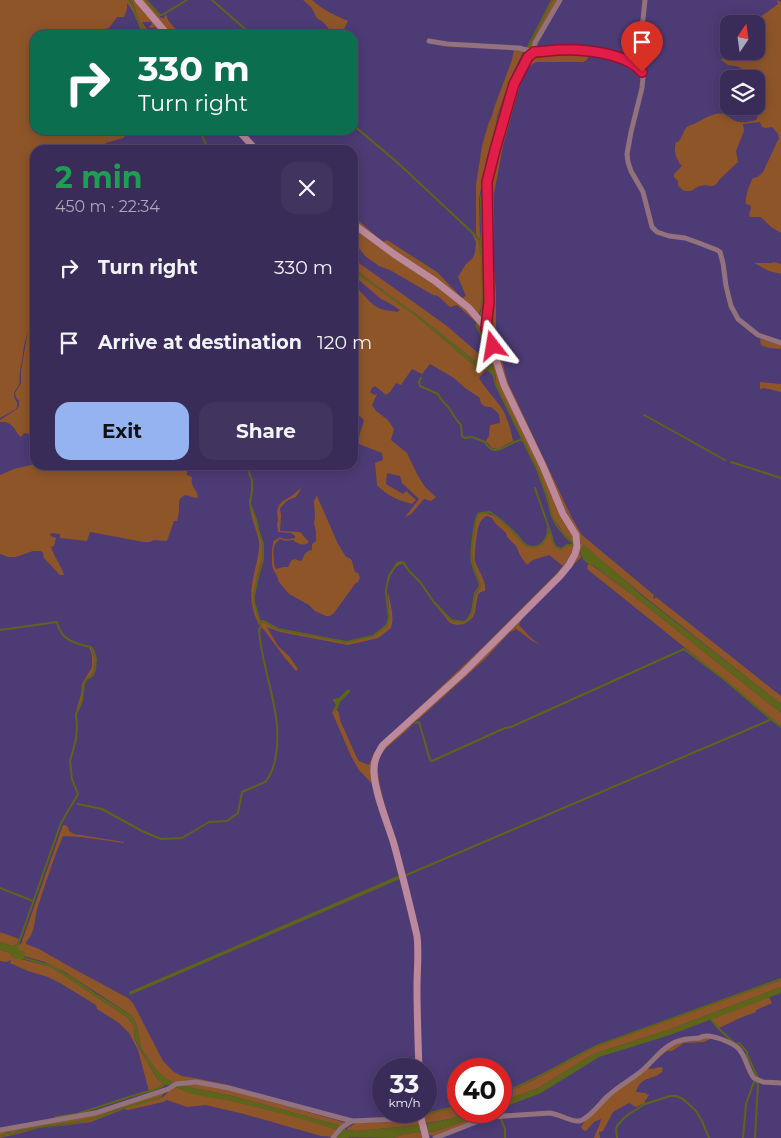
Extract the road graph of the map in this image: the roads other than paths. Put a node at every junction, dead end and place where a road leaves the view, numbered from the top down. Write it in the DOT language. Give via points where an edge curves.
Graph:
graph roads {
  1 [pos="138,0"];
  2 [pos="560,0"];
  3 [pos="645,0"];
  4 [pos="164,30"];
  5 [pos="429,41"];
  6 [pos="534,52"];
  7 [pos="638,67"];
  8 [pos="242,135"];
  9 [pos="252,145"];
  10 [pos="358,227"];
  11 [pos="486,328"];
  12 [pos="781,343"];
  13 [pos="419,1058"];
  14 [pos="781,1083"];
  15 [pos="372,1120"];
  16 [pos="352,1121"];
  17 [pos="0,1130"];
  18 [pos="333,1138"];
  19 [pos="435,1138"];
  1 -- 4 [label="street"];
  2 -- 6 [label="street" via="535,43"];
  3 -- 7 [label="street"];
  5 -- 6 [label="street"];
  6 -- 7 [label="street" via="589,51"];
  6 -- 11 [label="street" via="514,84 487,182 489,302"];
  7 -- 12 [label="street" via="643,76 642,88 627,154 631,171 643,192 652,227 657,232 685,238 720,252 731,306 738,319 758,335"];
  8 -- 9 [label="street"];
  10 -- 11 [label="street" via="435,281 469,308"];
  11 -- 13 [label="street" via="504,385 576,535 577,546 560,576 463,673 383,745 374,762 377,790 417,936"];
  14 -- 19 [label="street" via="754,1078 738,1048 729,1042 712,1036 690,1038 668,1045 581,1120 550,1113 489,1117"];
  15 -- 16 [label="street"];
  16 -- 17 [label="street" via="196,1082 176,1084 95,1113"];
  16 -- 18 [label="street"];
}
